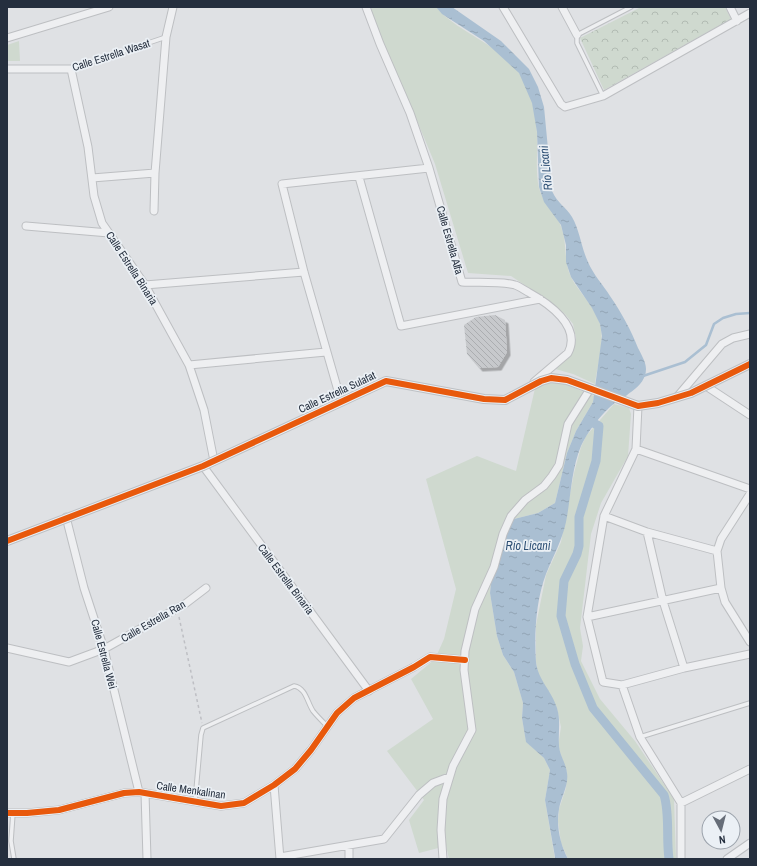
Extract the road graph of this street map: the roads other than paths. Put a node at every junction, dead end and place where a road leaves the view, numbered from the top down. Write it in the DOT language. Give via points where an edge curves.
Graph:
graph roads {
  1 [pos="109,7"];
  2 [pos="173,7"];
  3 [pos="366,7"];
  4 [pos="502,7"];
  5 [pos="562,7"];
  6 [pos="631,7"];
  7 [pos="730,7"];
  8 [pos="92,10"];
  9 [pos="750,13"];
  10 [pos="738,21"];
  11 [pos="576,35"];
  12 [pos="7,38"];
  13 [pos="166,38"];
  14 [pos="7,68"];
  15 [pos="71,69"];
  16 [pos="603,96"];
  17 [pos="429,168"];
  18 [pos="155,173"];
  19 [pos="360,177"];
  20 [pos="92,178"];
  21 [pos="154,211"];
  22 [pos="26,226"];
  23 [pos="109,233"];
  24 [pos="304,272"];
  25 [pos="145,285"];
  26 [pos="540,299"];
  27 [pos="750,334"];
  28 [pos="326,352"];
  29 [pos="750,364"];
  30 [pos="189,366"];
  31 [pos="706,386"];
  32 [pos="527,388"];
  33 [pos="592,390"];
  34 [pos="675,399"];
  35 [pos="341,401"];
  36 [pos="638,406"];
  37 [pos="750,415"];
  38 [pos="636,449"];
  39 [pos="214,460"];
  40 [pos="203,466"];
  41 [pos="750,489"];
  42 [pos="750,494"];
  43 [pos="604,516"];
  44 [pos="66,517"];
  45 [pos="646,532"];
  46 [pos="7,541"];
  47 [pos="717,551"];
  48 [pos="206,588"];
  49 [pos="722,588"];
  50 [pos="663,601"];
  51 [pos="587,617"];
  52 [pos="750,642"];
  53 [pos="7,648"];
  54 [pos="104,649"];
  55 [pos="750,654"];
  56 [pos="464,660"];
  57 [pos="684,668"];
  58 [pos="622,685"];
  59 [pos="369,691"];
  60 [pos="750,703"];
  61 [pos="327,726"];
  62 [pos="640,738"];
  63 [pos="750,769"];
  64 [pos="449,777"];
  65 [pos="274,785"];
  66 [pos="142,793"];
  67 [pos="195,802"];
  68 [pos="681,803"];
  69 [pos="10,813"];
  70 [pos="750,843"];
  71 [pos="349,845"];
  72 [pos="280,858"];
  73 [pos="14,859"];
  74 [pos="147,859"];
  75 [pos="349,859"];
  76 [pos="443,859"];
  77 [pos="681,859"];
  78 [pos="727,859"];
  1 -- 8 [label="street"];
  2 -- 13 [label="street"];
  3 -- 17 [label="street, Calle Estrella Alfa" via="410,113"];
  4 -- 16 [label="street" via="561,104 569,107"];
  5 -- 11 [label="street"];
  6 -- 11 [label="lane"];
  7 -- 10 [label="street"];
  8 -- 12 [label="street"];
  9 -- 10 [label="street"];
  10 -- 16 [label="street"];
  11 -- 16 [label="lane" via="576,43"];
  13 -- 15 [label="lane, Calle Estrella Wasat"];
  13 -- 18 [label="street"];
  14 -- 15 [label="street, Calle Estrella Wasat"];
  15 -- 20 [label="street, Calle Estrella Binaria"];
  17 -- 19 [label="street"];
  17 -- 26 [label="street, Calle Estrella Alfa" via="462,282 515,285"];
  18 -- 20 [label="street"];
  18 -- 21 [label="street"];
  19 -- 24 [label="street" via="282,184"];
  19 -- 26 [label="street" via="401,326"];
  20 -- 23 [label="street, Calle Estrella Binaria" via="102,223"];
  22 -- 23 [label="street"];
  23 -- 25 [label="street, Calle Estrella Binaria"];
  24 -- 25 [label="street"];
  24 -- 28 [label="street"];
  25 -- 30 [label="street, Calle Estrella Binaria"];
  26 -- 32 [label="street, Calle Estrella Alfa" via="564,321 572,338 571,347 568,353"];
  27 -- 34 [label="street" via="722,344"];
  28 -- 30 [label="street"];
  28 -- 35 [label="street"];
  29 -- 31 [label="street, Calle Estrella Sulafat"];
  30 -- 39 [label="street, Calle Estrella Binaria" via="204,410"];
  31 -- 34 [label="street, Calle Estrella Sulafat"];
  31 -- 37 [label="street"];
  32 -- 33 [label="street, Calle Estrella Sulafat" via="552,378 566,380"];
  32 -- 35 [label="street, Calle Estrella Sulafat" via="512,398 497,400 386,381"];
  33 -- 36 [label="street, Calle Estrella Sulafat"];
  33 -- 56 [label="street" via="568,424 558,464 552,476 544,486 525,500 508,522 494,567 475,609"];
  34 -- 36 [label="street, Calle Estrella Sulafat"];
  35 -- 39 [label="street, Calle Estrella Sulafat"];
  36 -- 38 [label="street"];
  38 -- 41 [label="street"];
  38 -- 43 [label="street"];
  39 -- 40 [label="street, Calle Estrella Sulafat"];
  40 -- 44 [label="street, Calle Estrella Sulafat"];
  40 -- 59 [label="street, Calle Estrella Binaria"];
  42 -- 47 [label="street" via="721,539"];
  43 -- 45 [label="street"];
  43 -- 51 [label="street"];
  44 -- 46 [label="street, Calle Estrella Sulafat"];
  44 -- 54 [label="street, Calle Estrella Wei" via="84,588"];
  45 -- 47 [label="street"];
  45 -- 50 [label="street"];
  47 -- 49 [label="street"];
  48 -- 54 [label="street, Calle Estrella Ran" via="177,608"];
  49 -- 50 [label="street"];
  49 -- 52 [label="street" via="731,614"];
  50 -- 51 [label="street"];
  50 -- 57 [label="street"];
  51 -- 58 [label="street" via="603,682"];
  53 -- 54 [label="street, Calle Estrella Ran" via="69,662"];
  54 -- 66 [label="street, Calle Estrella Wei"];
  55 -- 57 [label="street"];
  56 -- 59 [label="street, Calle Menkalinan" via="430,657"];
  56 -- 64 [label="street" via="472,730"];
  57 -- 58 [label="street"];
  58 -- 62 [label="street"];
  59 -- 61 [label="street, Calle Menkalinan" via="344,706"];
  60 -- 62 [label="lane"];
  61 -- 65 [label="street, Calle Menkalinan" via="295,769"];
  61 -- 67 [label="lane" via="313,710 303,690 294,686 203,728"];
  62 -- 68 [label="street"];
  63 -- 68 [label="street"];
  64 -- 71 [label="street" via="433,783 419,796 384,839"];
  64 -- 76 [label="street" via="443,800"];
  65 -- 67 [label="street, Calle Menkalinan" via="244,803 221,806"];
  65 -- 72 [label="street"];
  66 -- 67 [label="street, Calle Menkalinan"];
  66 -- 69 [label="street, Calle Menkalinan" via="124,793 59,810"];
  66 -- 74 [label="street, Calle Estrella Wei"];
  68 -- 77 [label="street"];
  69 -- 73 [label="lane"];
  70 -- 78 [label="street"];
  71 -- 72 [label="street"];
  71 -- 75 [label="street"];
}
